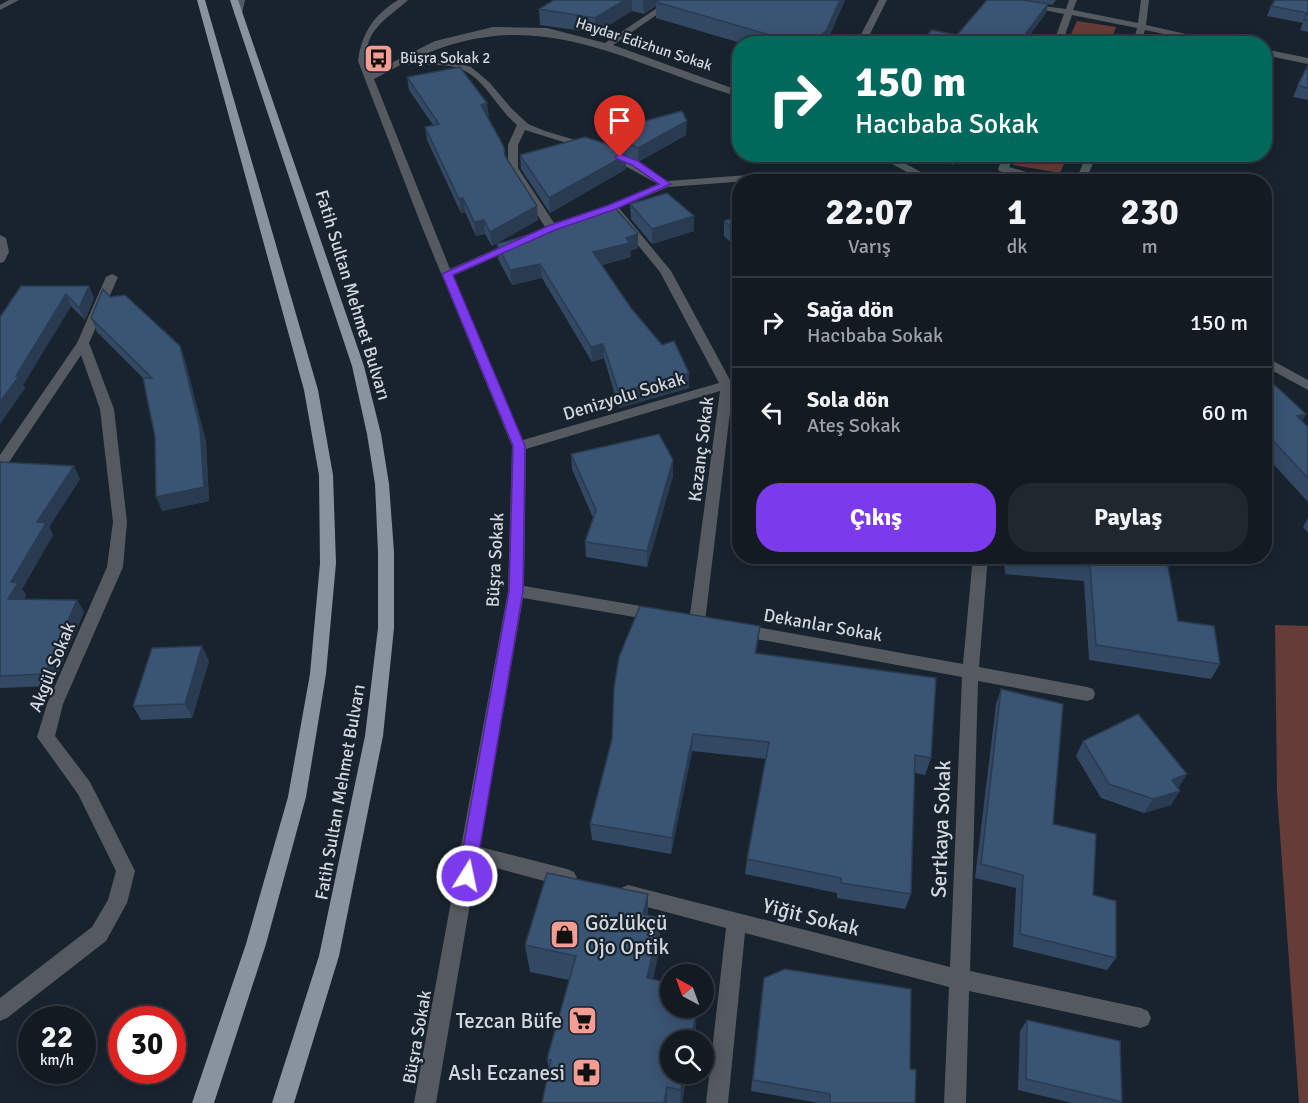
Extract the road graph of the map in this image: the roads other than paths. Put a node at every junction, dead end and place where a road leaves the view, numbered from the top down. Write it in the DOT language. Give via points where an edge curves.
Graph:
graph roads {
  1 [pos="15,0"];
  2 [pos="201,0"];
  3 [pos="404,0"];
  4 [pos="674,0"];
  5 [pos="883,0"];
  6 [pos="1073,0"];
  7 [pos="1144,0"];
  8 [pos="1017,4"];
  9 [pos="238,5"];
  10 [pos="0,8"];
  11 [pos="1070,12"];
  12 [pos="1142,25"];
  13 [pos="864,36"];
  14 [pos="1060,36"];
  15 [pos="1139,36"];
  16 [pos="1191,36"];
  17 [pos="606,46"];
  18 [pos="1272,54"];
  19 [pos="1308,61"];
  20 [pos="402,62"];
  21 [pos="368,78"];
  22 [pos="732,91"];
  23 [pos="522,125"];
  24 [pos="895,162"];
  25 [pos="1006,162"];
  26 [pos="918,174"];
  27 [pos="1024,174"];
  28 [pos="732,179"];
  29 [pos="666,184"];
  30 [pos="612,207"];
  31 [pos="551,228"];
  32 [pos="0,238"];
  33 [pos="0,260"];
  34 [pos="448,274"];
  35 [pos="112,277"];
  36 [pos="83,343"];
  37 [pos="1272,365"];
  38 [pos="732,381"];
  39 [pos="732,383"];
  40 [pos="1308,386"];
  41 [pos="732,390"];
  42 [pos="519,446"];
  43 [pos="0,465"];
  44 [pos="980,564"];
  45 [pos="516,591"];
  46 [pos="697,622"];
  47 [pos="970,672"];
  48 [pos="1087,693"];
  49 [pos="471,853"];
  50 [pos="586,884"];
  51 [pos="609,890"];
  52 [pos="736,923"];
  53 [pos="958,979"];
  54 [pos="0,1011"];
  55 [pos="1141,1018"];
  56 [pos="203,1103"];
  57 [pos="283,1103"];
  58 [pos="425,1103"];
  59 [pos="717,1103"];
  60 [pos="955,1103"];
  1 -- 10 [label="street"];
  2 -- 56 [label="main road" via="311,390 326,475 328,563 318,674 297,796 256,944"];
  3 -- 21 [label="street, Büşra Sokak" via="374,21 364,39 362,61"];
  4 -- 17 [label="street"];
  5 -- 13 [label="street"];
  6 -- 11 [label="street"];
  7 -- 12 [label="street"];
  8 -- 11 [label="street"];
  9 -- 57 [label="main road, Fatih Sultan Mehmet Bulvarı" via="358,366 380,474 386,552 386,628 374,736 329,956"];
  11 -- 12 [label="street"];
  11 -- 14 [label="street"];
  12 -- 15 [label="street"];
  12 -- 16 [label="street"];
  17 -- 20 [label="street, Haydar Edizhun Sokak" via="547,31 493,30 438,43"];
  17 -- 22 [label="street, Haydar Edizhun Sokak"];
  18 -- 19 [label="street"];
  20 -- 21 [label="street, Haydar Edizhun Sokak"];
  20 -- 23 [label="street" via="467,68"];
  21 -- 34 [label="street, Büşra Sokak"];
  23 -- 29 [label="street" via="604,150 635,163"];
  23 -- 31 [label="street" via="513,145 513,168"];
  24 -- 26 [label="street"];
  25 -- 27 [label="street" via="1003,169"];
  28 -- 29 [label="street"];
  29 -- 30 [label="street"];
  30 -- 31 [label="street"];
  30 -- 38 [label="street, Kazanç Sokak" via="665,271"];
  31 -- 34 [label="street"];
  32 -- 33 [label="street"];
  34 -- 42 [label="street, Büşra Sokak"];
  35 -- 36 [label="street"];
  36 -- 43 [label="street"];
  36 -- 54 [label="street, Akgül Sokak" via="107,409 120,522 115,567 56,704 46,737 84,788 126,871 117,903 99,934"];
  37 -- 40 [label="street"];
  39 -- 42 [label="street, Denizyolu Sokak"];
  41 -- 46 [label="street, Kazanç Sokak"];
  42 -- 45 [label="street, Büşra Sokak"];
  44 -- 47 [label="street, Sertkaya Sokak"];
  45 -- 46 [label="street, Dekanlar Sokak"];
  45 -- 49 [label="street, Büşra Sokak"];
  46 -- 47 [label="street, Dekanlar Sokak"];
  47 -- 48 [label="street, Dekanlar Sokak"];
  47 -- 53 [label="street, Sertkaya Sokak"];
  49 -- 50 [label="street"];
  49 -- 58 [label="street, Büşra Sokak"];
  51 -- 52 [label="street, Yiğit Sokak"];
  52 -- 53 [label="street, Yiğit Sokak"];
  52 -- 59 [label="street"];
  53 -- 55 [label="street, Yiğit Sokak"];
  53 -- 60 [label="street, Sertkaya Sokak"];
}
